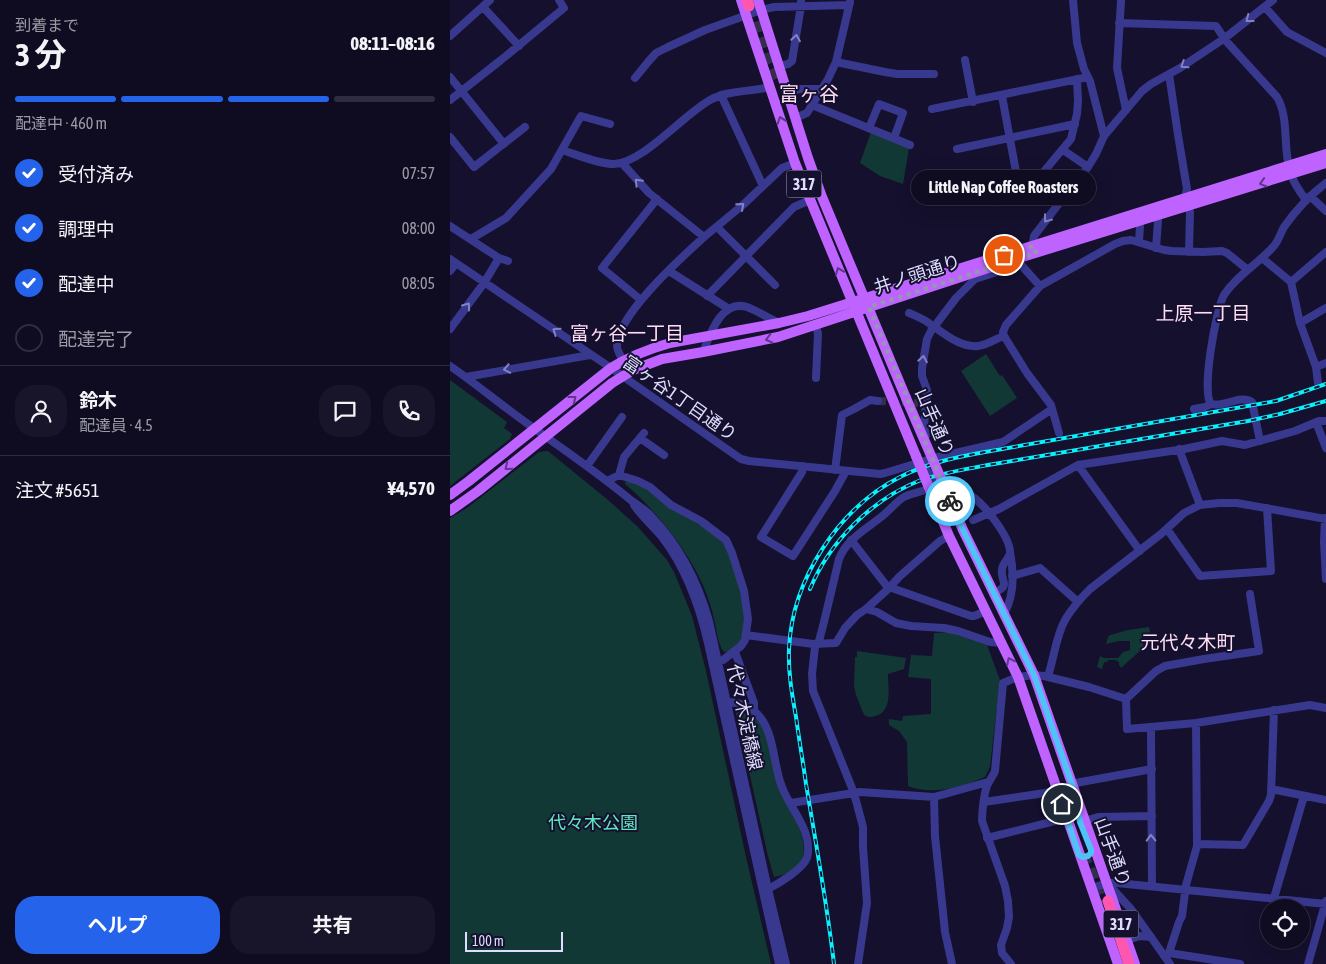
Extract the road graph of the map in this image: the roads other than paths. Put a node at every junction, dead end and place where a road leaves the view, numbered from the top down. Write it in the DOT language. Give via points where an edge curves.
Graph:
graph roads {
  1 [pos="490,0"];
  2 [pos="559,0"];
  3 [pos="1073,0"];
  4 [pos="1273,0"];
  5 [pos="1121,1"];
  6 [pos="849,2"];
  7 [pos="801,3"];
  8 [pos="751,5"];
  9 [pos="483,7"];
  10 [pos="1265,7"];
  11 [pos="1119,23"];
  12 [pos="452,31"];
  13 [pos="1225,38"];
  14 [pos="770,41"];
  15 [pos="519,46"];
  16 [pos="1326,53"];
  17 [pos="965,60"];
  18 [pos="836,62"];
  19 [pos="779,66"];
  20 [pos="934,74"];
  21 [pos="1169,74"];
  22 [pos="450,77"];
  23 [pos="1088,77"];
  24 [pos="635,78"];
  25 [pos="1077,80"];
  26 [pos="770,87"];
  27 [pos="821,89"];
  28 [pos="461,91"];
  29 [pos="787,92"];
  30 [pos="720,95"];
  31 [pos="1002,96"];
  32 [pos="450,100"];
  33 [pos="973,102"];
  34 [pos="812,105"];
  35 [pos="932,109"];
  36 [pos="1126,110"];
  37 [pos="795,118"];
  38 [pos="610,124"];
  39 [pos="1075,124"];
  40 [pos="525,127"];
  41 [pos="869,128"];
  42 [pos="1104,136"];
  43 [pos="450,137"];
  44 [pos="894,138"];
  45 [pos="1010,138"];
  46 [pos="504,144"];
  47 [pos="910,145"];
  48 [pos="957,149"];
  49 [pos="562,150"];
  50 [pos="1063,150"];
  51 [pos="1326,154"];
  52 [pos="622,163"];
  53 [pos="795,163"];
  54 [pos="1326,163"];
  55 [pos="1088,167"];
  56 [pos="1290,170"];
  57 [pos="1326,183"];
  58 [pos="763,186"];
  59 [pos="1019,188"];
  60 [pos="1308,198"];
  61 [pos="657,199"];
  62 [pos="810,200"];
  63 [pos="998,202"];
  64 [pos="1187,202"];
  65 [pos="1326,211"];
  66 [pos="1156,215"];
  67 [pos="1139,221"];
  68 [pos="450,226"];
  69 [pos="716,227"];
  70 [pos="704,237"];
  71 [pos="471,240"];
  72 [pos="1139,242"];
  73 [pos="1156,248"];
  74 [pos="1035,249"];
  75 [pos="1189,252"];
  76 [pos="1326,252"];
  77 [pos="747,256"];
  78 [pos="498,258"];
  79 [pos="1019,258"];
  80 [pos="1262,258"];
  81 [pos="453,261"];
  82 [pos="508,261"];
  83 [pos="996,266"];
  84 [pos="1248,270"];
  85 [pos="450,271"];
  86 [pos="669,271"];
  87 [pos="484,282"];
  88 [pos="1291,282"];
  89 [pos="775,286"];
  90 [pos="1040,286"];
  91 [pos="707,296"];
  92 [pos="641,300"];
  93 [pos="867,303"];
  94 [pos="854,307"];
  95 [pos="1326,308"];
  96 [pos="729,309"];
  97 [pos="909,313"];
  98 [pos="779,323"];
  99 [pos="1300,323"];
  100 [pos="815,324"];
  101 [pos="934,327"];
  102 [pos="450,329"];
  103 [pos="880,334"];
  104 [pos="710,336"];
  105 [pos="1004,336"];
  106 [pos="703,352"];
  107 [pos="590,355"];
  108 [pos="623,361"];
  109 [pos="1326,363"];
  110 [pos="450,366"];
  111 [pos="1316,367"];
  112 [pos="611,368"];
  113 [pos="880,370"];
  114 [pos="622,376"];
  115 [pos="466,377"];
  116 [pos="816,378"];
  117 [pos="1318,383"];
  118 [pos="904,398"];
  119 [pos="878,401"];
  120 [pos="1210,404"];
  121 [pos="1052,409"];
  122 [pos="1194,409"];
  123 [pos="622,418"];
  124 [pos="1326,420"];
  125 [pos="1316,422"];
  126 [pos="907,426"];
  127 [pos="535,429"];
  128 [pos="1059,433"];
  129 [pos="546,437"];
  130 [pos="1260,441"];
  131 [pos="1326,448"];
  132 [pos="1179,449"];
  133 [pos="664,455"];
  134 [pos="934,458"];
  135 [pos="918,459"];
  136 [pos="1078,465"];
  137 [pos="587,466"];
  138 [pos="803,466"];
  139 [pos="835,470"];
  140 [pos="846,471"];
  141 [pos="619,475"];
  142 [pos="608,481"];
  143 [pos="934,491"];
  144 [pos="450,495"];
  145 [pos="630,500"];
  146 [pos="1200,505"];
  147 [pos="1267,508"];
  148 [pos="450,511"];
  149 [pos="990,513"];
  150 [pos="1326,519"];
  151 [pos="973,520"];
  152 [pos="1167,529"];
  153 [pos="949,536"];
  154 [pos="852,540"];
  155 [pos="1010,551"];
  156 [pos="1140,551"];
  157 [pos="1012,576"];
  158 [pos="1326,579"];
  159 [pos="889,587"];
  160 [pos="994,593"];
  161 [pos="1250,594"];
  162 [pos="1078,602"];
  163 [pos="866,609"];
  164 [pos="986,611"];
  165 [pos="1004,614"];
  166 [pos="746,635"];
  167 [pos="1002,643"];
  168 [pos="817,644"];
  169 [pos="735,652"];
  170 [pos="718,662"];
  171 [pos="1034,675"];
  172 [pos="1048,676"];
  173 [pos="1018,677"];
  174 [pos="1126,699"];
  175 [pos="726,702"];
  176 [pos="1045,705"];
  177 [pos="1326,708"];
  178 [pos="754,710"];
  179 [pos="1274,710"];
  180 [pos="1196,723"];
  181 [pos="1151,727"];
  182 [pos="1045,754"];
  183 [pos="1152,769"];
  184 [pos="988,782"];
  185 [pos="1058,789"];
  186 [pos="1074,789"];
  187 [pos="1271,789"];
  188 [pos="854,792"];
  189 [pos="1304,796"];
  190 [pos="934,797"];
  191 [pos="1326,800"];
  192 [pos="984,802"];
  193 [pos="791,803"];
  194 [pos="1152,816"];
  195 [pos="1067,818"];
  196 [pos="1083,821"];
  197 [pos="987,838"];
  198 [pos="1197,844"];
  199 [pos="1079,855"];
  200 [pos="1108,883"];
  201 [pos="1152,886"];
  202 [pos="1091,888"];
  203 [pos="768,889"];
  204 [pos="1186,890"];
  205 [pos="1274,898"];
  206 [pos="1326,903"];
  207 [pos="1151,937"];
  208 [pos="1127,940"];
  209 [pos="1167,954"];
  210 [pos="779,964"];
  211 [pos="786,964"];
  212 [pos="858,964"];
  213 [pos="952,964"];
  214 [pos="1011,964"];
  215 [pos="1118,964"];
  216 [pos="1124,964"];
  217 [pos="1129,964"];
  218 [pos="1136,964"];
  219 [pos="1170,964"];
  220 [pos="1240,964"];
  221 [pos="1308,964"];
  1 -- 9 [label="street"];
  2 -- 15 [label="street" via="564,8"];
  3 -- 23 [label="street" via="1077,43"];
  4 -- 10 [label="street"];
  5 -- 11 [label="street"];
  6 -- 7 [label="street"];
  6 -- 18 [label="street"];
  7 -- 8 [label="street" via="774,7"];
  19 -- 7 [label="street, one-way" via="792,61"];
  8 -- 14 [label="main road, 山手通り / 317"];
  8 -- 24 [label="street" via="656,53"];
  8 -- 26 [label="main road, 山手通り / 317"];
  9 -- 12 [label="street"];
  9 -- 15 [label="street"];
  10 -- 13 [label="street, one-way"];
  10 -- 16 [label="street" via="1286,32"];
  11 -- 13 [label="street" via="1216,26"];
  11 -- 36 [label="street" via="1117,68"];
  13 -- 21 [label="street, one-way"];
  13 -- 56 [label="street" via="1280,102"];
  14 -- 19 [label="main road, 山手通り / 317"];
  14 -- 26 [label="main road" via="779,85"];
  15 -- 28 [label="street"];
  17 -- 33 [label="street"];
  18 -- 20 [label="street" via="897,74"];
  18 -- 27 [label="street"];
  19 -- 29 [label="main road, 山手通り / 317"];
  21 -- 36 [label="street" via="1142,91"];
  21 -- 64 [label="street"];
  22 -- 28 [label="street"];
  23 -- 25 [label="street"];
  23 -- 42 [label="street"];
  25 -- 31 [label="street"];
  25 -- 39 [label="street"];
  26 -- 30 [label="street"];
  53 -- 26 [label="main road, 山手通り / 317, one-way"];
  27 -- 29 [label="street"];
  27 -- 34 [label="street"];
  28 -- 32 [label="street"];
  28 -- 46 [label="street"];
  29 -- 37 [label="main road, 山手通り / 317"];
  30 -- 52 [label="street" via="690,113 641,154"];
  30 -- 58 [label="street"];
  31 -- 33 [label="street"];
  31 -- 45 [label="street"];
  33 -- 35 [label="street"];
  34 -- 37 [label="street" via="807,113"];
  34 -- 41 [label="street"];
  36 -- 42 [label="street"];
  37 -- 93 [label="main road, 山手通り / 317" via="822,197"];
  38 -- 49 [label="street" via="581,116"];
  39 -- 45 [label="street"];
  39 -- 50 [label="street" via="1071,139"];
  40 -- 46 [label="street"];
  41 -- 44 [label="street"];
  41 -- 44 [label="street" via="879,104 903,114"];
  42 -- 55 [label="street"];
  43 -- 46 [label="street" via="474,167"];
  44 -- 47 [label="street"];
  45 -- 48 [label="street"];
  45 -- 59 [label="street"];
  49 -- 52 [label="street" via="613,164"];
  49 -- 71 [label="street" via="551,169 510,214"];
  50 -- 55 [label="street"];
  50 -- 59 [label="street" via="1041,175"];
  51 -- 56 [label="main road, 井ノ頭通り"];
  61 -- 52 [label="street, one-way"];
  53 -- 58 [label="street" via="782,168"];
  53 -- 62 [label="main road, 山手通り / 317"];
  54 -- 56 [label="main road, 井ノ頭通り"];
  55 -- 74 [label="street, one-way" via="1034,236"];
  56 -- 60 [label="street" via="1296,188"];
  56 -- 64 [label="main road, 井ノ頭通り"];
  57 -- 60 [label="street"];
  69 -- 58 [label="street, one-way"];
  59 -- 63 [label="street"];
  60 -- 65 [label="street"];
  60 -- 80 [label="street" via="1285,227 1275,246"];
  61 -- 70 [label="street"];
  61 -- 92 [label="street" via="602,268"];
  62 -- 77 [label="street" via="794,208"];
  94 -- 62 [label="main road, 山手通り / 317, one-way"];
  64 -- 66 [label="main road, 井ノ頭通り"];
  64 -- 74 [label="main road, 井ノ頭通り"];
  64 -- 75 [label="street" via="1190,213"];
  66 -- 67 [label="main road, 井ノ頭通り"];
  66 -- 73 [label="street"];
  67 -- 72 [label="street"];
  67 -- 74 [label="main road, 井ノ頭通り"];
  68 -- 71 [label="street"];
  69 -- 70 [label="street"];
  69 -- 77 [label="street"];
  70 -- 86 [label="street"];
  71 -- 78 [label="street"];
  72 -- 73 [label="street"];
  72 -- 90 [label="street" via="1131,240 1115,244"];
  73 -- 75 [label="street"];
  74 -- 79 [label="main road, 井ノ頭通り"];
  74 -- 93 [label="main road, 井ノ頭通り"];
  75 -- 84 [label="street" via="1222,250"];
  76 -- 88 [label="street"];
  77 -- 89 [label="street"];
  77 -- 91 [label="street"];
  78 -- 82 [label="street"];
  78 -- 87 [label="street"];
  79 -- 83 [label="main road, 井ノ頭通り"];
  79 -- 90 [label="street"];
  80 -- 84 [label="street"];
  80 -- 88 [label="street"];
  81 -- 85 [label="street"];
  81 -- 87 [label="street, 富ヶ谷1丁目通り"];
  83 -- 93 [label="main road, 井ノ頭通り"];
  83 -- 101 [label="street" via="997,272 976,279 956,298"];
  84 -- 120 [label="street" via="1222,300 1208,371"];
  86 -- 91 [label="street"];
  86 -- 92 [label="street"];
  102 -- 87 [label="street, one-way"];
  107 -- 87 [label="street, 富ヶ谷1丁目通り, one-way"];
  88 -- 99 [label="street"];
  90 -- 105 [label="street" via="1006,325"];
  91 -- 96 [label="street"];
  92 -- 108 [label="street" via="617,344"];
  93 -- 94 [label="main road, 井ノ頭通り"];
  93 -- 103 [label="main road, 山手通り / 317"];
  94 -- 98 [label="main road, 井ノ頭通り"];
  94 -- 100 [label="main road, 井ノ頭通り"];
  94 -- 113 [label="main road, 山手通り / 317"];
  95 -- 99 [label="street"];
  96 -- 98 [label="street" via="748,308"];
  96 -- 104 [label="street" via="718,319"];
  97 -- 101 [label="street"];
  98 -- 104 [label="main road, 井ノ頭通り"];
  99 -- 111 [label="street"];
  100 -- 106 [label="main road, 井ノ頭通り, one-way" via="778,337"];
  100 -- 113 [label="main road" via="852,318 868,355"];
  100 -- 116 [label="street" via="818,333"];
  101 -- 105 [label="street" via="968,346 978,346"];
  134 -- 101 [label="street, one-way" via="924,427 927,390 922,376 927,338"];
  103 -- 113 [label="main road" via="872,337 882,365"];
  103 -- 118 [label="main road, 山手通り / 317"];
  104 -- 106 [label="street"];
  104 -- 108 [label="main road, 井ノ頭通り" via="654,347"];
  105 -- 121 [label="street"];
  106 -- 114 [label="main road, 井ノ頭通り" via="662,359"];
  107 -- 112 [label="street, 富ヶ谷1丁目通り"];
  107 -- 115 [label="street, one-way"];
  108 -- 112 [label="main road, 井ノ頭通り"];
  109 -- 111 [label="street"];
  110 -- 115 [label="street"];
  111 -- 117 [label="street"];
  112 -- 114 [label="street, 富ヶ谷1丁目通り"];
  127 -- 112 [label="main road, 井ノ頭通り, one-way"];
  113 -- 126 [label="main road, 山手通り / 317"];
  114 -- 129 [label="main road, 井ノ頭通り"];
  114 -- 138 [label="street, 富ヶ谷1丁目通り" via="741,460"];
  115 -- 127 [label="street"];
  118 -- 126 [label="main road" via="912,422"];
  118 -- 160 [label="main road, 山手通り / 317, bridge"];
  119 -- 139 [label="street" via="870,400 842,415"];
  120 -- 122 [label="street" via="1206,408"];
  120 -- 130 [label="street" via="1245,399 1252,402"];
  121 -- 128 [label="street"];
  121 -- 134 [label="street, 富ヶ谷1丁目通り" via="1003,442"];
  123 -- 137 [label="street"];
  124 -- 125 [label="street"];
  125 -- 130 [label="street"];
  125 -- 131 [label="street"];
  126 -- 135 [label="main road, 山手通り / 317"];
  127 -- 129 [label="street"];
  127 -- 144 [label="main road, 井ノ頭通り"];
  129 -- 137 [label="street, 代々木淀橋線"];
  129 -- 148 [label="main road, 井ノ頭通り, one-way"];
  130 -- 132 [label="street" via="1245,445 1222,441"];
  132 -- 136 [label="street"];
  132 -- 146 [label="street"];
  133 -- 141 [label="street" via="642,436 624,457"];
  134 -- 135 [label="street, 富ヶ谷1丁目通り"];
  135 -- 140 [label="street, 富ヶ谷1丁目通り" via="885,474"];
  135 -- 143 [label="main road, 山手通り / 317, bridge"];
  136 -- 149 [label="street"];
  136 -- 156 [label="street"];
  137 -- 142 [label="street, 代々木淀橋線"];
  138 -- 139 [label="street, 富ヶ谷1丁目通り"];
  138 -- 140 [label="street" via="761,537 792,556"];
  139 -- 140 [label="street, 富ヶ谷1丁目通り"];
  141 -- 142 [label="street"];
  141 -- 166 [label="street" via="650,487 726,540 744,590 748,618"];
  142 -- 145 [label="street, 代々木淀橋線"];
  143 -- 149 [label="street" via="946,486 960,489"];
  143 -- 153 [label="main road, 山手通り / 317"];
  143 -- 154 [label="street" via="904,497"];
  145 -- 170 [label="street, 代々木淀橋線" via="658,524 686,563 705,609"];
  145 -- 210 [label="street, 代々木淀橋線" via="672,552 698,607"];
  146 -- 147 [label="street" via="1219,502"];
  146 -- 152 [label="street" via="1184,512"];
  147 -- 150 [label="street"];
  147 -- 152 [label="street" via="1271,570 1200,576"];
  149 -- 151 [label="street"];
  149 -- 155 [label="street"];
  150 -- 158 [label="street"];
  152 -- 156 [label="street"];
  153 -- 159 [label="street"];
  153 -- 164 [label="main road, 山手通り / 317"];
  154 -- 159 [label="street"];
  154 -- 168 [label="street" via="839,559"];
  155 -- 157 [label="street"];
  155 -- 160 [label="street" via="1002,567 1004,587"];
  156 -- 162 [label="street"];
  157 -- 162 [label="street" via="1040,568"];
  157 -- 165 [label="street" via="1011,598"];
  159 -- 163 [label="street"];
  159 -- 164 [label="street" via="971,616"];
  160 -- 165 [label="main road, 山手通り / 317"];
  161 -- 174 [label="street" via="1258,651 1165,666"];
  162 -- 172 [label="street" via="1065,620"];
  163 -- 167 [label="street" via="911,626 944,628"];
  163 -- 168 [label="street" via="852,620 836,643"];
  164 -- 167 [label="main road, 山手通り / 317"];
  165 -- 171 [label="main road, 山手通り / 317"];
  166 -- 168 [label="street"];
  166 -- 169 [label="street"];
  173 -- 167 [label="main road, 山手通り / 317, one-way"];
  168 -- 188 [label="street" via="813,691"];
  169 -- 170 [label="street"];
  169 -- 178 [label="street"];
  170 -- 175 [label="street, 代々木淀橋線"];
  171 -- 172 [label="street"];
  171 -- 173 [label="street"];
  171 -- 176 [label="main road, 山手通り / 317"];
  172 -- 174 [label="street"];
  173 -- 182 [label="main road, 山手通り / 317"];
  173 -- 184 [label="street" via="1002,683 995,771"];
  174 -- 181 [label="street" via="1127,729"];
  175 -- 178 [label="street" via="738,702"];
  175 -- 203 [label="street, 代々木淀橋線"];
  176 -- 182 [label="main road" via="1038,702 1034,707 1042,727"];
  176 -- 186 [label="main road, 山手通り / 317"];
  177 -- 179 [label="street" via="1310,705"];
  178 -- 193 [label="street" via="764,723 782,789"];
  179 -- 180 [label="street"];
  179 -- 187 [label="street"];
  180 -- 181 [label="street"];
  180 -- 198 [label="street"];
  181 -- 183 [label="street"];
  182 -- 185 [label="main road, 山手通り / 317"];
  183 -- 186 [label="street" via="1081,782"];
  183 -- 194 [label="street"];
  184 -- 190 [label="street"];
  184 -- 192 [label="street"];
  185 -- 192 [label="street"];
  185 -- 195 [label="main road, 山手通り / 317"];
  186 -- 196 [label="main road, 山手通り / 317"];
  187 -- 189 [label="street"];
  187 -- 198 [label="street" via="1270,798 1242,845"];
  188 -- 190 [label="street"];
  188 -- 193 [label="street"];
  188 -- 212 [label="street" via="863,827 867,903"];
  189 -- 191 [label="street"];
  189 -- 205 [label="street"];
  190 -- 213 [label="street" via="934,836"];
  192 -- 197 [label="street" via="982,821"];
  193 -- 203 [label="street" via="804,831 807,856 801,868"];
  194 -- 196 [label="street" via="1098,817"];
  201 -- 194 [label="street, one-way"];
  195 -- 197 [label="street"];
  195 -- 199 [label="main road, 山手通り / 317"];
  196 -- 199 [label="main road" via="1091,853 1085,857"];
  196 -- 200 [label="main road, 山手通り / 317"];
  197 -- 214 [label="street" via="1008,901 1009,917 1001,945 1002,953"];
  198 -- 204 [label="street"];
  199 -- 202 [label="main road, 山手通り / 317"];
  200 -- 201 [label="street"];
  200 -- 202 [label="street"];
  200 -- 207 [label="street"];
  200 -- 208 [label="main road, 山手通り / 317"];
  201 -- 204 [label="street"];
  202 -- 215 [label="main road, 山手通り / 317"];
  203 -- 211 [label="street, 代々木淀橋線"];
  204 -- 205 [label="street"];
  204 -- 209 [label="street" via="1182,916"];
  205 -- 206 [label="street"];
  206 -- 221 [label="street"];
  207 -- 208 [label="street"];
  207 -- 209 [label="street"];
  208 -- 218 [label="main road, 山手通り / 317"];
  209 -- 219 [label="street"];
  209 -- 220 [label="street"];
  216 -- 217 [label="highway" via="1105,902"];
}
